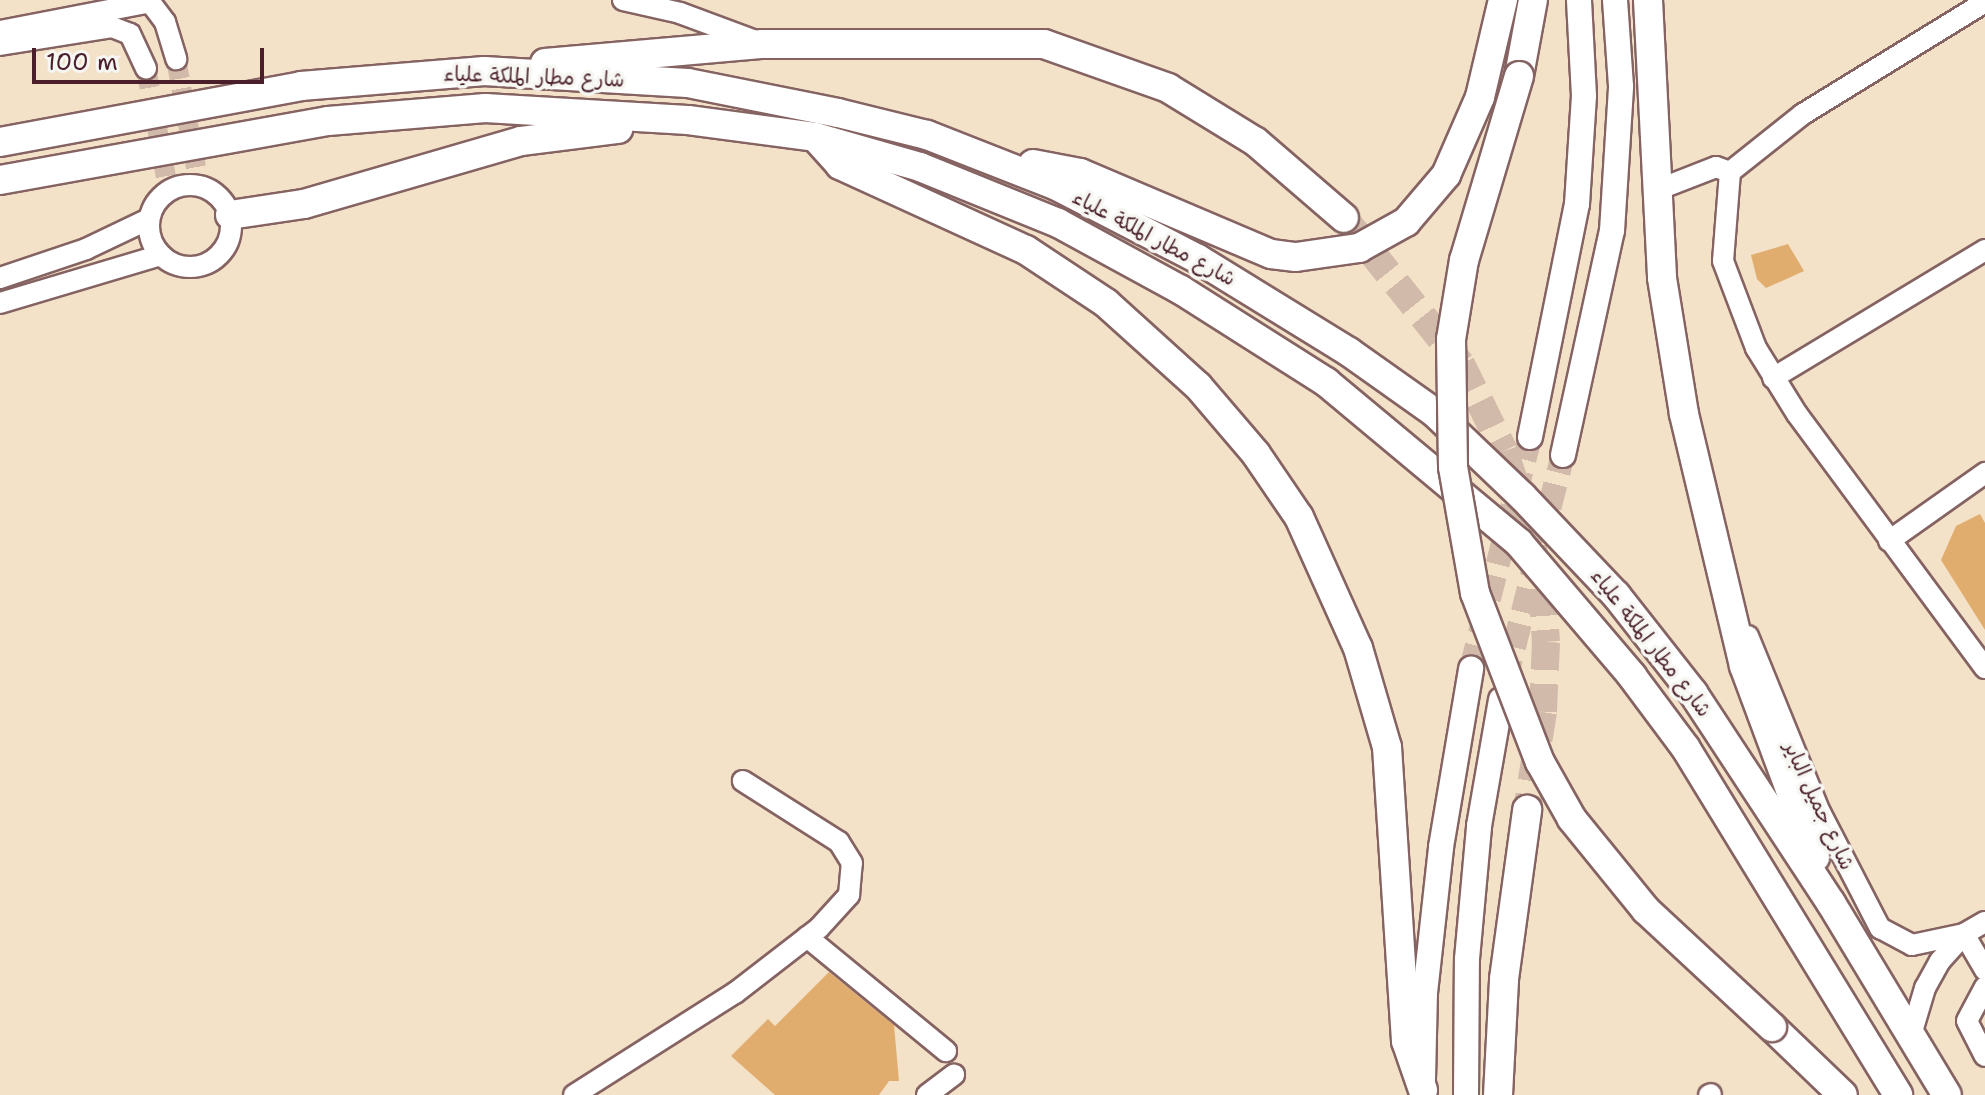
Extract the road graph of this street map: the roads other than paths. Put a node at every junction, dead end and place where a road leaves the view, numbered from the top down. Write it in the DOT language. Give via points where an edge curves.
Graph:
graph roads {
  1 [pos="623,0"];
  2 [pos="1503,0"];
  3 [pos="1533,0"];
  4 [pos="1579,0"];
  5 [pos="1615,0"];
  6 [pos="1648,0"];
  7 [pos="160,1"];
  8 [pos="1985,2"];
  9 [pos="123,30"];
  10 [pos="0,31"];
  11 [pos="763,44"];
  12 [pos="0,45"];
  13 [pos="176,59"];
  14 [pos="146,68"];
  15 [pos="484,71"];
  16 [pos="688,120"];
  17 [pos="815,137"];
  18 [pos="0,142"];
  19 [pos="1008,164"];
  20 [pos="1730,172"];
  21 [pos="0,180"];
  22 [pos="1657,190"];
  23 [pos="230,215"];
  24 [pos="1344,218"];
  25 [pos="149,219"];
  26 [pos="1985,250"];
  27 [pos="161,255"];
  28 [pos="0,278"];
  29 [pos="0,303"];
  30 [pos="1773,378"];
  31 [pos="1530,437"];
  32 [pos="1563,455"];
  33 [pos="1985,473"];
  34 [pos="1889,541"];
  35 [pos="1725,600"];
  36 [pos="1985,668"];
  37 [pos="1471,669"];
  38 [pos="1501,700"];
  39 [pos="743,781"];
  40 [pos="1527,810"];
  41 [pos="1831,903"];
  42 [pos="1985,922"];
  43 [pos="1964,934"];
  44 [pos="807,937"];
  45 [pos="1985,970"];
  46 [pos="1985,987"];
  47 [pos="1911,1035"];
  48 [pos="946,1051"];
  49 [pos="1985,1056"];
  50 [pos="954,1075"];
  51 [pos="1423,1093"];
  52 [pos="574,1095"];
  53 [pos="927,1095"];
  54 [pos="1466,1095"];
  55 [pos="1498,1095"];
  56 [pos="1843,1095"];
  57 [pos="1898,1095"];
  58 [pos="1947,1095"];
  1 -- 11 [label="street" via="680,13"];
  2 -- 19 [label="highway" via="1480,97 1446,175 1406,222 1359,248 1296,257 1271,254 1080,173 1042,164"];
  3 -- 56 [label="highway, bridge" via="1519,76 1464,260 1451,339 1453,467 1475,593 1540,762 1572,819 1646,910"];
  4 -- 31 [label="main road" via="1584,96 1577,204"];
  5 -- 32 [label="main road" via="1621,86 1612,231"];
  6 -- 22 [label="highway"];
  7 -- 9 [label="street"];
  7 -- 10 [label="street"];
  7 -- 13 [label="street"];
  8 -- 20 [label="street" via="1825,99"];
  9 -- 12 [label="street" via="84,28"];
  9 -- 14 [label="street"];
  11 -- 15 [label="highway"];
  11 -- 24 [label="highway" via="1013,40 1082,54 1168,88 1214,115 1256,142"];
  15 -- 18 [label="highway, شارع مطار الملكة علياء" via="301,86"];
  15 -- 19 [label="highway, شارع مطار الملكة علياء" via="688,83 890,124"];
  16 -- 17 [label="highway, شارع مطار الملكة علياء"];
  16 -- 21 [label="highway, شارع مطار الملكة علياء" via="462,108 328,121"];
  16 -- 23 [label="highway" via="521,141 304,204"];
  17 -- 51 [label="highway" via="840,165 1026,250 1106,303 1198,386 1256,454 1299,517 1358,648 1387,747 1406,1041"];
  17 -- 57 [label="highway, شارع مطار الملكة علياء" via="920,167 1058,223 1181,290 1368,412 1508,533 1599,636 1685,747"];
  19 -- 41 [label="highway, شارع مطار الملكة علياء" via="1198,259 1349,352 1435,413 1522,496 1635,619 1732,749"];
  20 -- 22 [label="street" via="1716,167"];
  20 -- 30 [label="street" via="1722,247 1726,275"];
  22 -- 35 [label="highway" via="1675,368"];
  23 -- 25 [label="street" via="201,180 167,184"];
  23 -- 27 [label="street" via="228,241 211,261 185,267"];
  25 -- 27 [label="street" via="153,245"];
  25 -- 28 [label="street" via="86,249"];
  26 -- 30 [label="street"];
  27 -- 29 [label="street"];
  30 -- 34 [label="street"];
  33 -- 34 [label="street"];
  34 -- 36 [label="street"];
  35 -- 41 [label="highway"];
  35 -- 43 [label="street, شارع جميل الباير" via="1744,624 1820,812 1880,928 1902,943 1921,946"];
  37 -- 51 [label="main road" via="1441,847 1425,993"];
  38 -- 54 [label="main road" via="1479,826 1468,945"];
  39 -- 44 [label="street" via="829,833 852,863 849,895"];
  40 -- 55 [label="highway" via="1504,979"];
  41 -- 47 [label="highway, شارع مطار الملكة علياء"];
  42 -- 43 [label="street, شارع جميل الباير"];
  43 -- 45 [label="street"];
  43 -- 47 [label="street, شارع جميل الباير" via="1932,974"];
  44 -- 48 [label="street"];
  44 -- 52 [label="street" via="735,993"];
  46 -- 49 [label="street" via="1967,1021"];
  47 -- 58 [label="highway, شارع مطار الملكة علياء"];
  50 -- 53 [label="street"];
}
